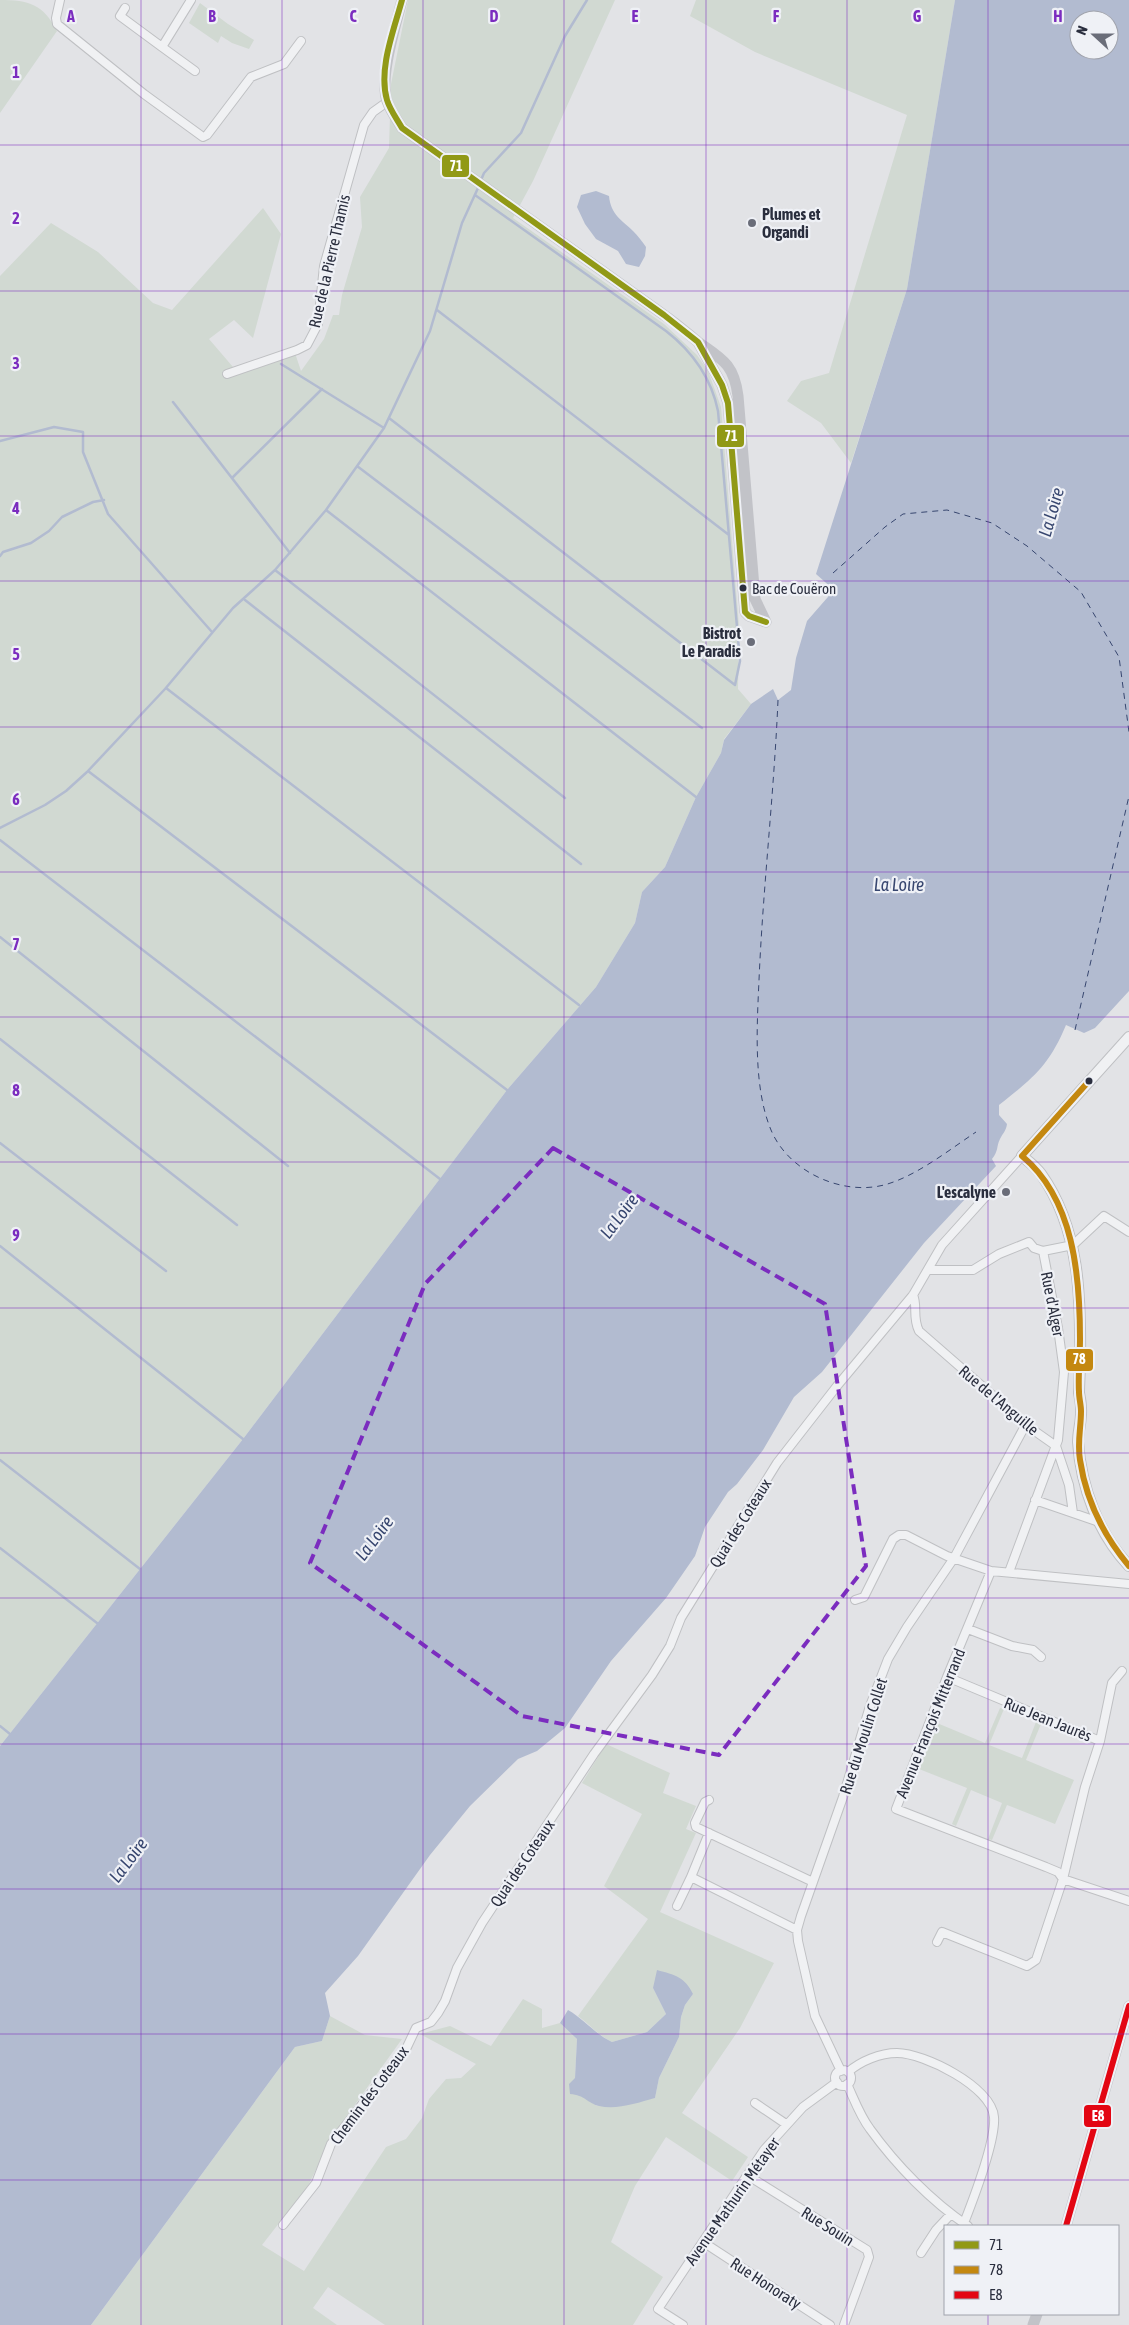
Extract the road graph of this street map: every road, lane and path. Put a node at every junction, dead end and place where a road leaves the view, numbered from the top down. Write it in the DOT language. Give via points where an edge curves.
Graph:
graph roads {
  1 [pos="60,0"];
  2 [pos="191,0"];
  3 [pos="402,0"];
  4 [pos="125,8"];
  5 [pos="301,41"];
  6 [pos="162,47"];
  7 [pos="195,71"];
  8 [pos="387,102"];
  9 [pos="698,342"];
  10 [pos="227,374"];
  11 [pos="1129,1037"];
  12 [pos="1022,1156"];
  13 [pos="1129,1232"];
  14 [pos="1073,1245"];
  15 [pos="1043,1251"];
  16 [pos="928,1270"];
  17 [pos="913,1295"];
  18 [pos="1026,1424"];
  19 [pos="1056,1446"];
  20 [pos="1035,1500"];
  21 [pos="1074,1513"];
  22 [pos="1099,1522"];
  23 [pos="954,1558"];
  24 [pos="1129,1566"];
  25 [pos="991,1571"];
  26 [pos="1009,1572"];
  27 [pos="1129,1584"];
  28 [pos="855,1600"];
  29 [pos="968,1629"];
  30 [pos="1042,1657"];
  31 [pos="1122,1671"];
  32 [pos="947,1677"];
  33 [pos="1100,1741"];
  34 [pos="709,1800"];
  35 [pos="709,1833"];
  36 [pos="690,1877"];
  37 [pos="1063,1879"];
  38 [pos="813,1882"];
  39 [pos="1129,1901"];
  40 [pos="677,1906"];
  41 [pos="797,1930"];
  42 [pos="937,1942"];
  43 [pos="457,1968"];
  44 [pos="1129,2006"];
  45 [pos="845,2071"];
  46 [pos="837,2082"];
  47 [pos="848,2084"];
  48 [pos="755,2103"];
  49 [pos="786,2124"];
  50 [pos="747,2175"];
  51 [pos="951,2214"];
  52 [pos="966,2225"];
  53 [pos="1066,2225"];
  54 [pos="283,2226"];
  55 [pos="703,2242"];
  56 [pos="921,2253"];
  57 [pos="683,2325"];
  58 [pos="830,2325"];
  59 [pos="844,2325"];
  1 -- 5 [label="street" via="58,24 203,137 251,76 284,64"];
  2 -- 6 [label="street"];
  3 -- 8 [label="main road" via="386,73"];
  4 -- 6 [label="street" via="120,16"];
  6 -- 7 [label="street"];
  8 -- 9 [label="main road" via="402,128"];
  8 -- 10 [label="street, Rue de la Pierre Thamis" via="373,112 364,125 324,266 318,324 307,345"];
  9 -- 9 [label="main road" via="722,385 728,403 745,612 766,622 757,605 754,589 737,384 727,364"];
  11 -- 12 [label="street, Quai des Coteaux"];
  12 -- 14 [label="street" via="1040,1172"];
  12 -- 16 [label="street, Quai des Coteaux" via="942,1245"];
  13 -- 14 [label="street" via="1104,1216"];
  14 -- 15 [label="street, Rue d'Alger"];
  14 -- 22 [label="street" via="1080,1308 1079,1394 1082,1419 1078,1443 1087,1491"];
  15 -- 16 [label="street, Rue d'Alger" via="1029,1242 973,1270"];
  15 -- 19 [label="street, Rue d'Alger" via="1064,1372"];
  16 -- 17 [label="street, Quai des Coteaux"];
  17 -- 18 [label="street, Rue de l'Anguille" via="916,1301 915,1322 920,1332"];
  17 -- 43 [label="street, Quai des Coteaux" via="777,1463 681,1618 670,1646 652,1675 594,1754 482,1923"];
  18 -- 19 [label="street, Rue de l'Anguille"];
  18 -- 23 [label="street, Rue du Moulin Collet"];
  19 -- 20 [label="street"];
  19 -- 21 [label="street, Rue de l'Anguille"];
  20 -- 21 [label="street"];
  20 -- 26 [label="street"];
  21 -- 22 [label="street"];
  22 -- 24 [label="street" via="1114,1549"];
  23 -- 25 [label="street"];
  23 -- 28 [label="street" via="906,1535 899,1535 893,1539 864,1597"];
  23 -- 38 [label="street, Rue du Moulin Collet" via="888,1659"];
  25 -- 26 [label="street"];
  25 -- 29 [label="street, Avenue François Mitterrand"];
  26 -- 27 [label="street"];
  29 -- 30 [label="street" via="1012,1646 1033,1650"];
  29 -- 32 [label="street, Avenue François Mitterrand"];
  31 -- 33 [label="street" via="1112,1683"];
  32 -- 33 [label="street, Rue Jean Jaurès"];
  32 -- 37 [label="street, Avenue François Mitterrand" via="896,1809 1058,1872"];
  33 -- 37 [label="street, Rue Jean Jaurès" via="1085,1787"];
  34 -- 35 [label="street" via="695,1823 696,1827"];
  35 -- 36 [label="street"];
  35 -- 38 [label="street"];
  36 -- 40 [label="street"];
  36 -- 41 [label="street"];
  37 -- 39 [label="street, Avenue François Mitterrand"];
  37 -- 42 [label="street, Rue Jean Jaurès" via="1032,1964 1027,1966 942,1932"];
  38 -- 41 [label="street, Rue du Moulin Collet"];
  41 -- 45 [label="street" via="815,2016"];
  43 -- 54 [label="street, Chemin des Coteaux" via="438,2013 431,2022 416,2028 407,2047 331,2144 319,2178"];
  44 -- 53 [label="main road"];
  45 -- 46 [label="street" via="836,2075"];
  45 -- 47 [label="street" via="851,2078"];
  45 -- 52 [label="street" via="881,2054 918,2057 964,2080 989,2102 994,2116 993,2136"];
  46 -- 47 [label="street"];
  46 -- 49 [label="street, Avenue Mathurin Métayer" via="803,2106"];
  47 -- 51 [label="street" via="869,2128 927,2193"];
  48 -- 49 [label="street"];
  49 -- 50 [label="street, Avenue Mathurin Métayer"];
  50 -- 55 [label="street, Avenue Mathurin Métayer"];
  50 -- 59 [label="street, Rue Souin" via="867,2250 869,2257"];
  51 -- 52 [label="street"];
  51 -- 56 [label="street"];
  55 -- 57 [label="street, Avenue Mathurin Métayer" via="658,2309"];
  55 -- 58 [label="street, Rue Honoraty"];
}
